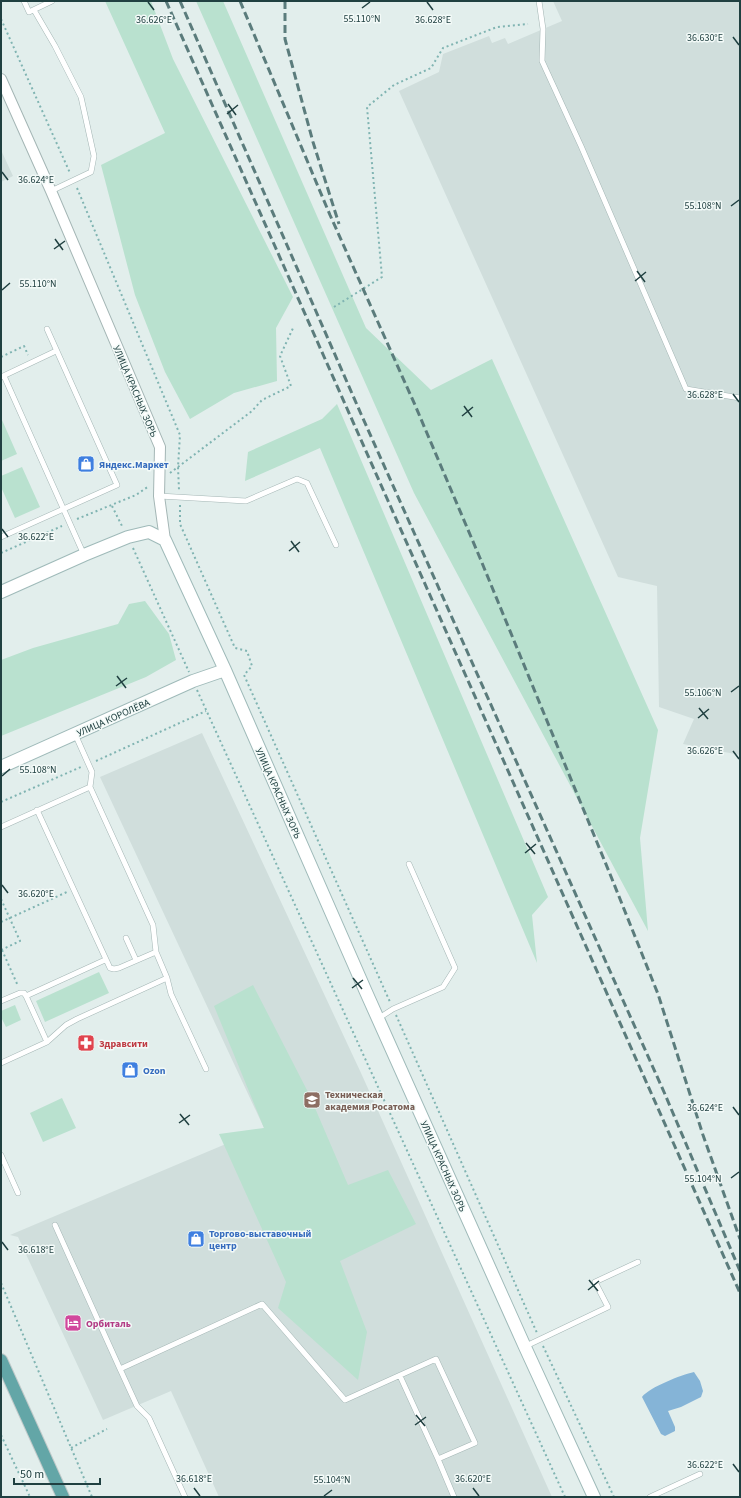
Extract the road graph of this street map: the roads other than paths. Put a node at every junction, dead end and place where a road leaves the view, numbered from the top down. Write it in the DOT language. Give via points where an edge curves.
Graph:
graph roads {
  1 [pos="24,1"];
  2 [pos="52,1"];
  3 [pos="539,1"];
  4 [pos="34,10"];
  5 [pos="1,79"];
  6 [pos="51,190"];
  7 [pos="47,328"];
  8 [pos="56,352"];
  9 [pos="3,377"];
  10 [pos="740,398"];
  11 [pos="159,496"];
  12 [pos="64,509"];
  13 [pos="1,537"];
  14 [pos="165,540"];
  15 [pos="336,545"];
  16 [pos="84,555"];
  17 [pos="1,592"];
  18 [pos="225,670"];
  19 [pos="75,734"];
  20 [pos="1,767"];
  21 [pos="90,786"];
  22 [pos="38,810"];
  23 [pos="1,827"];
  24 [pos="409,864"];
  25 [pos="126,938"];
  26 [pos="156,952"];
  27 [pos="105,960"];
  28 [pos="136,960"];
  29 [pos="167,978"];
  30 [pos="26,996"];
  31 [pos="1,1001"];
  32 [pos="379,1018"];
  33 [pos="47,1042"];
  34 [pos="1,1063"];
  35 [pos="206,1069"];
  36 [pos="1,1155"];
  37 [pos="18,1192"];
  38 [pos="55,1225"];
  39 [pos="638,1262"];
  40 [pos="525,1347"];
  41 [pos="2,1366"];
  42 [pos="120,1369"];
  43 [pos="400,1376"];
  44 [pos="438,1459"];
  45 [pos="700,1474"];
  46 [pos="63,1497"];
  47 [pos="184,1497"];
  48 [pos="454,1497"];
  49 [pos="594,1497"];
  50 [pos="650,1497"];
  1 -- 4 [label="lane" via="29,12"];
  2 -- 4 [label="lane"];
  3 -- 10 [label="lane" via="543,29 542,61 686,389"];
  4 -- 6 [label="lane" via="81,97 94,156 91,172"];
  5 -- 6 [label="street, УЛИЦА КРАСНЫХ ЗОРЬ"];
  6 -- 11 [label="street, УЛИЦА КРАСНЫХ ЗОРЬ" via="160,447"];
  7 -- 8 [label="lane"];
  8 -- 9 [label="lane"];
  8 -- 12 [label="lane" via="117,485"];
  9 -- 12 [label="lane"];
  11 -- 14 [label="street, УЛИЦА КРАСНЫХ ЗОРЬ"];
  11 -- 15 [label="lane" via="246,501 297,480 307,483"];
  12 -- 13 [label="lane"];
  12 -- 16 [label="lane"];
  14 -- 16 [label="street" via="149,532 128,537"];
  14 -- 18 [label="street, УЛИЦА КРАСНЫХ ЗОРЬ"];
  16 -- 17 [label="street"];
  18 -- 19 [label="street, УЛИЦА КОРОЛЁВА"];
  18 -- 32 [label="street, УЛИЦА КРАСНЫХ ЗОРЬ"];
  19 -- 20 [label="street, УЛИЦА КОРОЛЁВА"];
  19 -- 21 [label="lane" via="92,772"];
  21 -- 22 [label="lane"];
  21 -- 26 [label="lane" via="153,925"];
  22 -- 23 [label="lane"];
  22 -- 27 [label="lane"];
  24 -- 32 [label="lane" via="455,968 443,987"];
  25 -- 28 [label="lane"];
  26 -- 28 [label="lane"];
  26 -- 29 [label="lane"];
  27 -- 28 [label="lane" via="110,968 114,969"];
  27 -- 30 [label="lane"];
  29 -- 33 [label="lane" via="77,1019"];
  29 -- 35 [label="lane" via="171,994"];
  30 -- 31 [label="lane" via="20,993"];
  30 -- 33 [label="lane"];
  32 -- 40 [label="street, УЛИЦА КРАСНЫХ ЗОРЬ"];
  33 -- 34 [label="lane"];
  36 -- 37 [label="lane"];
  38 -- 42 [label="lane"];
  39 -- 40 [label="lane" via="595,1282 608,1307"];
  40 -- 49 [label="street, УЛИЦА КРАСНЫХ ЗОРЬ"];
  41 -- 46 [label="main road"];
  42 -- 43 [label="lane" via="262,1304 345,1400"];
  42 -- 47 [label="lane" via="137,1406 149,1418"];
  43 -- 44 [label="lane"];
  43 -- 44 [label="lane" via="436,1359 475,1443"];
  44 -- 48 [label="lane"];
  45 -- 50 [label="lane"];
}
